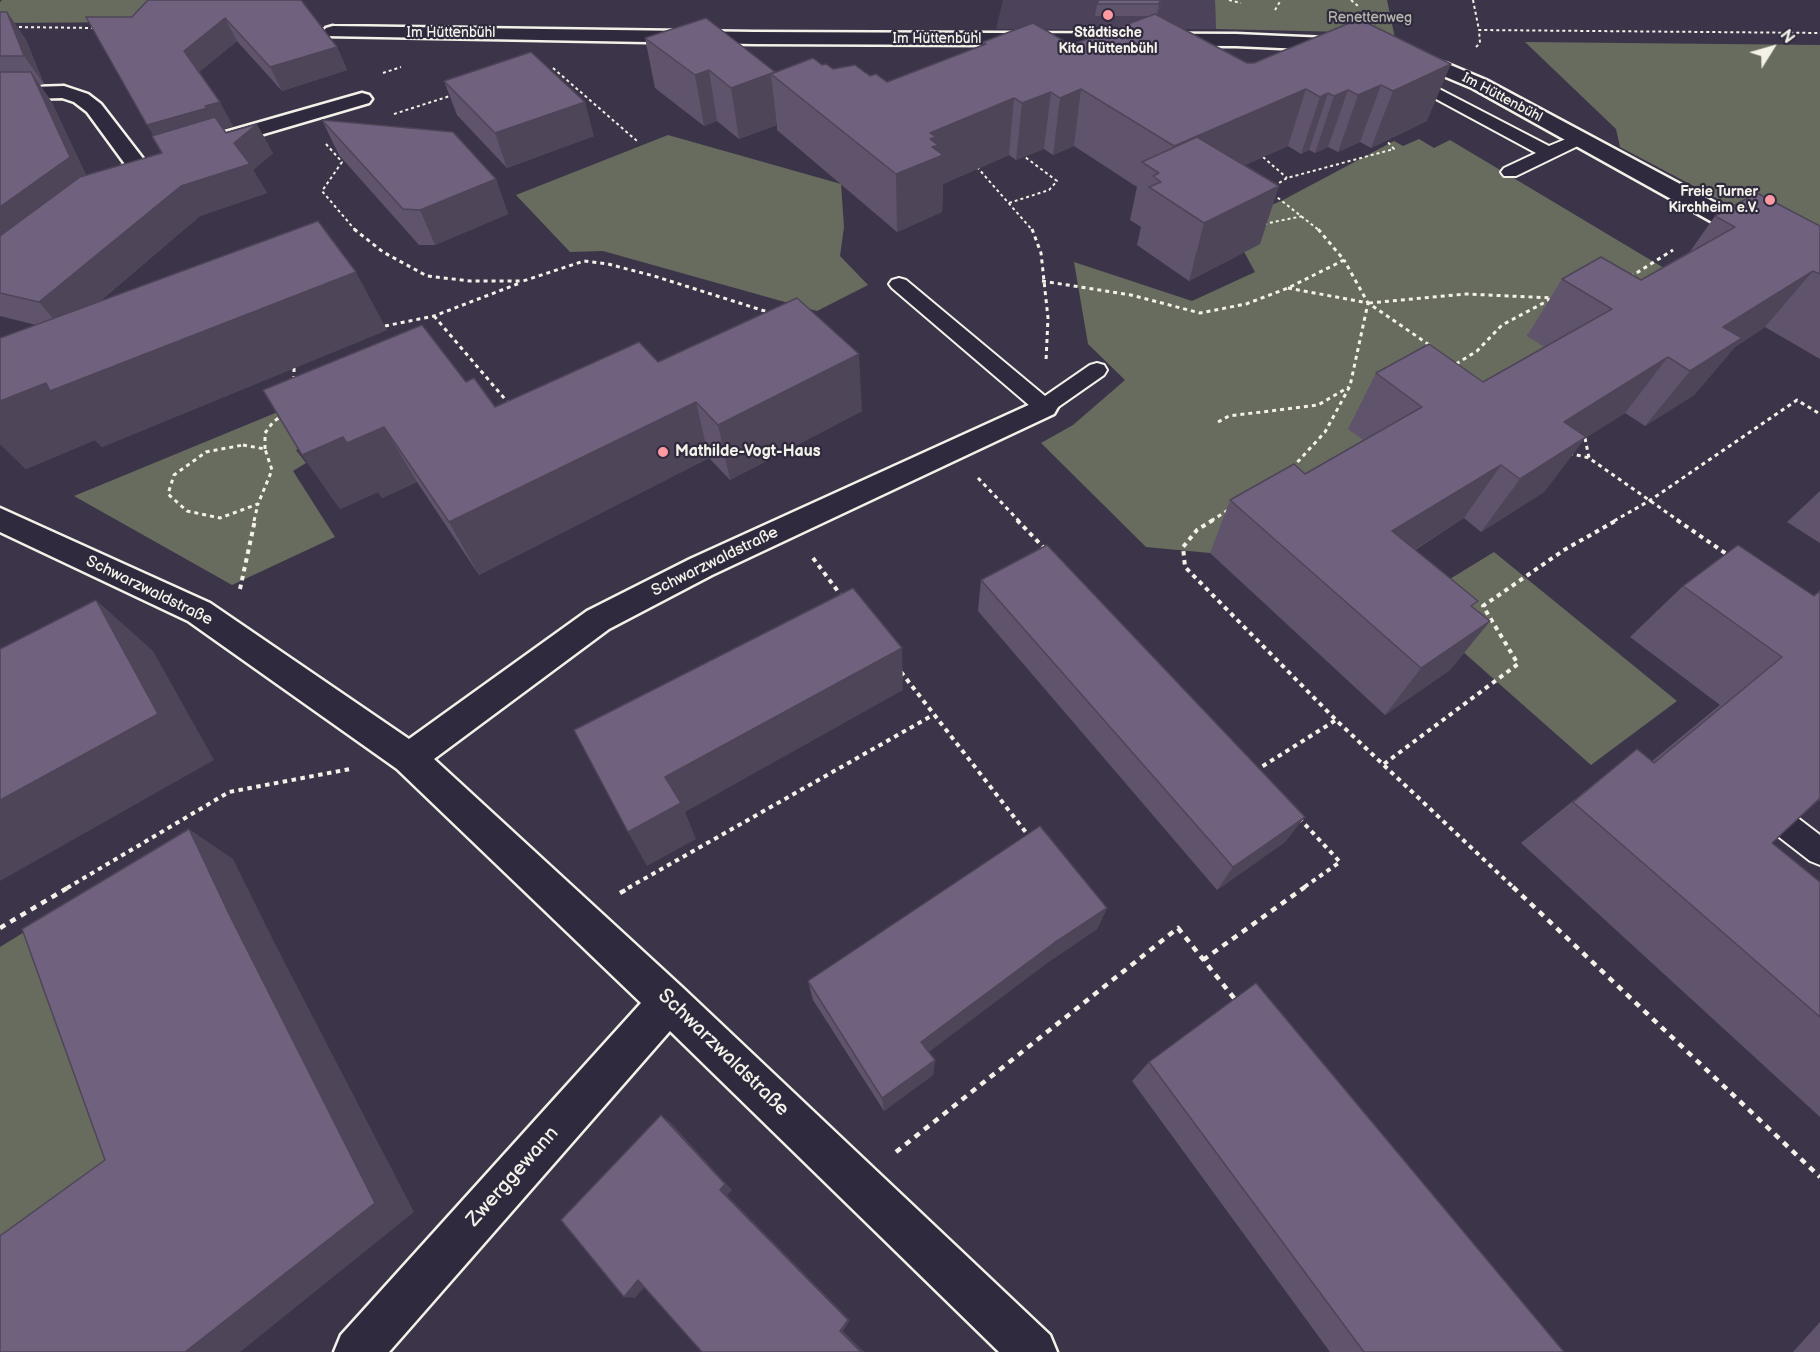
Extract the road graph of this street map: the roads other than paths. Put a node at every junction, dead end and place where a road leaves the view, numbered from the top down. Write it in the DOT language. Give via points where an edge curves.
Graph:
graph roads {
  1 [pos="333,32"];
  2 [pos="1366,48"];
  3 [pos="1391,54"];
  4 [pos="1418,83"];
  5 [pos="0,94"];
  6 [pos="362,99"];
  7 [pos="1578,139"];
  8 [pos="192,149"];
  9 [pos="1548,153"];
  10 [pos="159,159"];
  11 [pos="137,165"];
  12 [pos="1510,172"];
  13 [pos="91,200"];
  14 [pos="1820,269"];
  15 [pos="899,284"];
  16 [pos="1097,370"];
  17 [pos="1044,407"];
  18 [pos="0,520"];
  19 [pos="409,758"];
  20 [pos="1780,820"];
  21 [pos="1820,852"];
  22 [pos="669,1002"];
  23 [pos="358,1352"];
  24 [pos="1033,1352"];
  1 -- 2 [label="street, Im Hüttenbühl" via="1236,40"];
  3 -- 7 [label="street, Im Hüttenbühl" via="1479,84"];
  4 -- 9 [label="lane"];
  5 -- 11 [label="street" via="64,92 81,98 94,108"];
  6 -- 8 [label="street"];
  7 -- 9 [label="lane"];
  7 -- 14 [label="street, Im Hüttenbühl"];
  9 -- 12 [label="lane"];
  10 -- 11 [label="street"];
  11 -- 13 [label="street"];
  15 -- 17 [label="lane"];
  16 -- 17 [label="lane"];
  17 -- 19 [label="street, Schwarzwaldstraße" via="701,567 598,620"];
  18 -- 19 [label="street, Schwarzwaldstraße" via="199,612"];
  19 -- 22 [label="street, Schwarzwaldstraße"];
  20 -- 21 [label="lane"];
  22 -- 23 [label="street, Zwerggewann"];
  22 -- 24 [label="street, Schwarzwaldstraße"];
}
